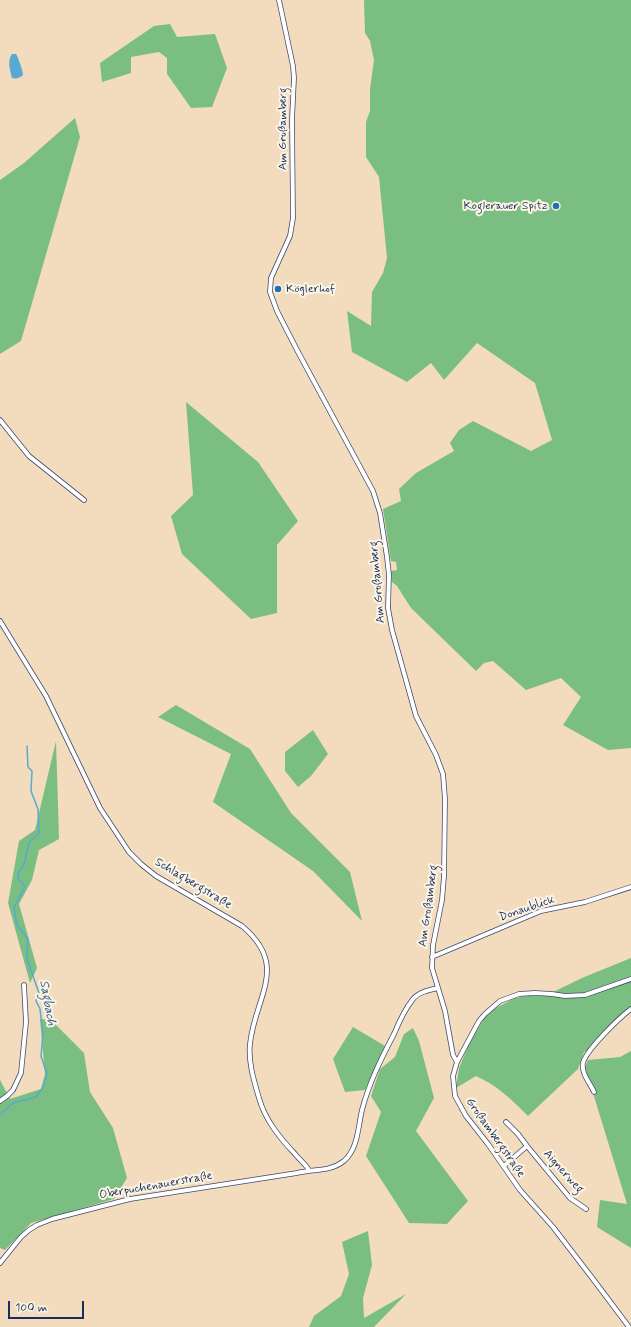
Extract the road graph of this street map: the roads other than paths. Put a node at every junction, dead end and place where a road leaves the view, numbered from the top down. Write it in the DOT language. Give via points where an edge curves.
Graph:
graph roads {
  1 [pos="279,0"];
  2 [pos="0,420"];
  3 [pos="84,500"];
  4 [pos="0,621"];
  5 [pos="631,887"];
  6 [pos="432,957"];
  7 [pos="631,979"];
  8 [pos="24,984"];
  9 [pos="438,988"];
  10 [pos="631,1009"];
  11 [pos="457,1062"];
  12 [pos="594,1092"];
  13 [pos="0,1101"];
  14 [pos="506,1122"];
  15 [pos="527,1146"];
  16 [pos="504,1166"];
  17 [pos="309,1170"];
  18 [pos="586,1209"];
  19 [pos="0,1262"];
  20 [pos="629,1327"];
  1 -- 6 [label="street, Am Großamberg" via="294,78 293,218 290,236 270,283 270,292 277,311 377,501 388,566 388,608 392,630 416,716 443,774 444,876"];
  2 -- 3 [label="street" via="29,456"];
  4 -- 17 [label="street, Schlagbergstraße" via="46,696 100,808 129,852 156,876 242,926 260,946 265,956 267,973 250,1042 253,1073 259,1099 268,1120"];
  5 -- 6 [label="street, Donaublick" via="585,902 541,911"];
  6 -- 9 [label="street, Am Großamberg" via="432,968"];
  7 -- 11 [label="street, Großambergstraße" via="585,995 519,994 500,1001 479,1021"];
  8 -- 13 [label="street" via="26,1022 21,1073 8,1096"];
  9 -- 11 [label="street, Am Großamberg" via="453,1055"];
  9 -- 17 [label="street" via="413,999 398,1024 368,1090 352,1152 336,1166"];
  10 -- 12 [label="street" via="586,1055 583,1070"];
  11 -- 16 [label="street, Großambergstraße" via="453,1076 455,1096 466,1116"];
  14 -- 15 [label="street, Aignerweg"];
  15 -- 16 [label="street, Aignerweg"];
  15 -- 18 [label="street, Aignerweg" via="570,1198"];
  16 -- 20 [label="street, Großambergstraße" via="520,1190 537,1208"];
  17 -- 19 [label="street, Oberpuchenauerstraße" via="130,1199 52,1219 29,1230"];
}
